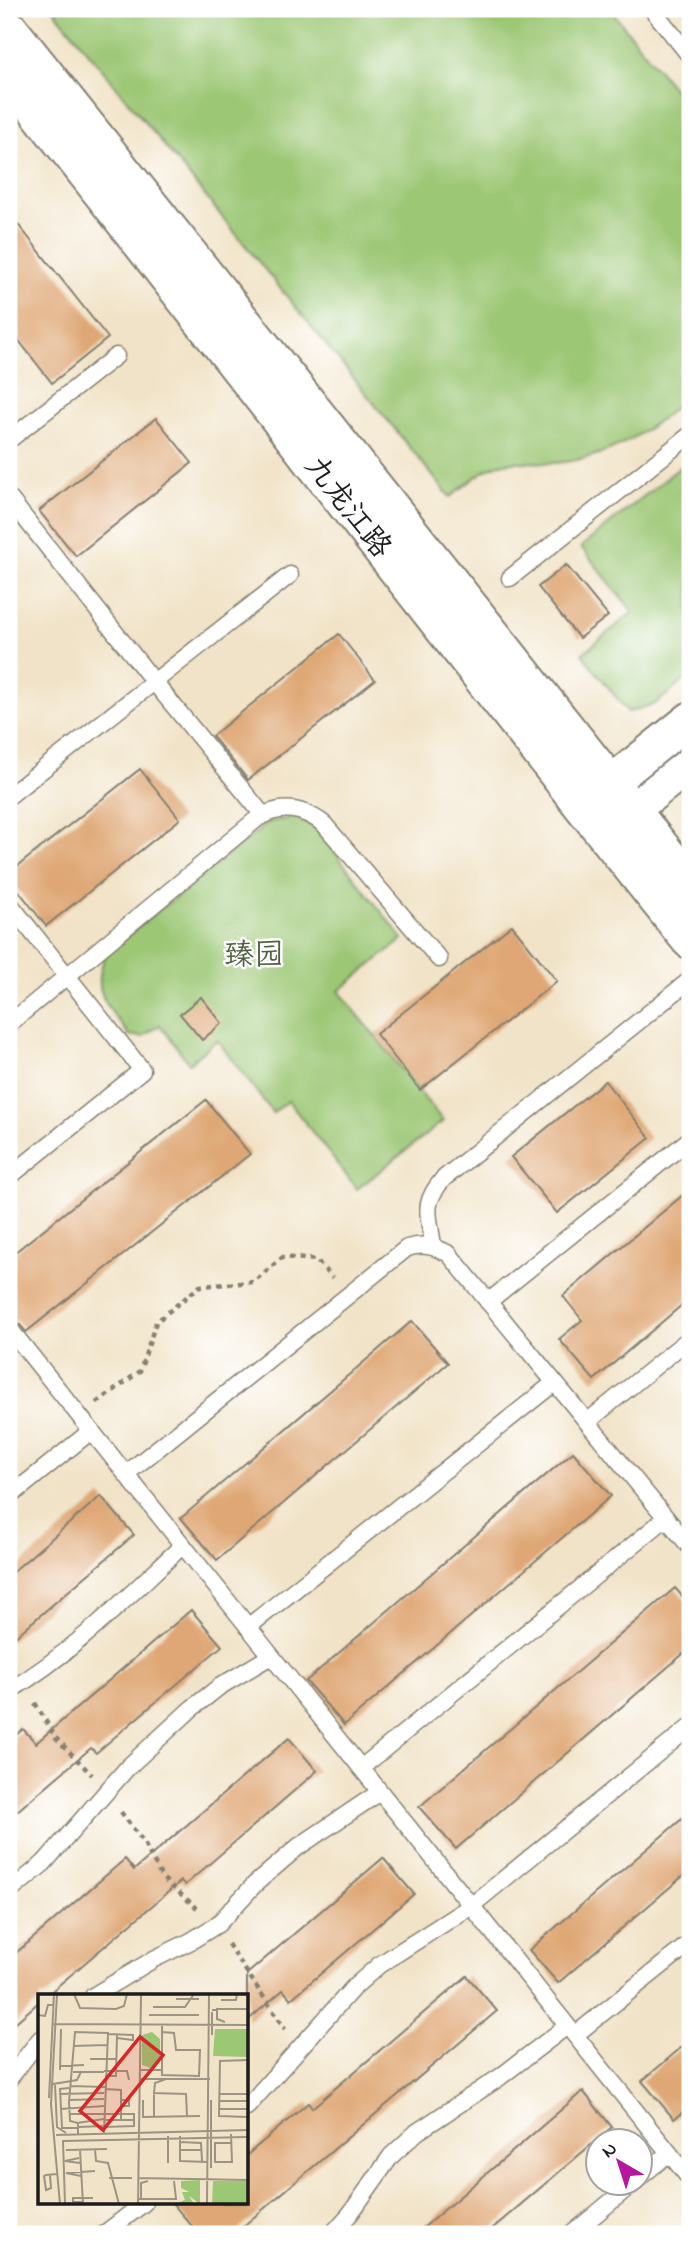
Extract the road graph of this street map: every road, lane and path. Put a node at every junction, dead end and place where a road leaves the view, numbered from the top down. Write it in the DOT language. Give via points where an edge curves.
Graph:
graph roads {
  1 [pos="652,9"];
  2 [pos="9,30"];
  3 [pos="690,56"];
  4 [pos="9,73"];
  5 [pos="116,356"];
  6 [pos="690,435"];
  7 [pos="9,440"];
  8 [pos="9,498"];
  9 [pos="290,575"];
  10 [pos="510,578"];
  11 [pos="155,683"];
  12 [pos="690,719"];
  13 [pos="690,764"];
  14 [pos="9,796"];
  15 [pos="607,808"];
  16 [pos="263,815"];
  17 [pos="690,885"];
  18 [pos="9,903"];
  19 [pos="690,939"];
  20 [pos="439,958"];
  21 [pos="68,976"];
  22 [pos="690,980"];
  23 [pos="9,1024"];
  24 [pos="690,1139"];
  25 [pos="9,1177"];
  26 [pos="433,1246"];
  27 [pos="347,1296"];
  28 [pos="488,1302"];
  29 [pos="9,1328"];
  30 [pos="690,1338"];
  31 [pos="554,1383"];
  32 [pos="79,1416"];
  33 [pos="587,1422"];
  34 [pos="91,1431"];
  35 [pos="126,1474"];
  36 [pos="9,1497"];
  37 [pos="666,1518"];
  38 [pos="688,1542"];
  39 [pos="183,1545"];
  40 [pos="248,1627"];
  41 [pos="271,1656"];
  42 [pos="13,1688"];
  43 [pos="690,1727"];
  44 [pos="361,1768"];
  45 [pos="380,1792"];
  46 [pos="105,1794"];
  47 [pos="9,1892"];
  48 [pos="471,1906"];
  49 [pos="214,1926"];
  50 [pos="690,1943"];
  51 [pos="96,1994"];
  52 [pos="571,2031"];
  53 [pos="38,2042"];
  54 [pos="299,2049"];
  55 [pos="9,2079"];
  56 [pos="248,2106"];
  57 [pos="690,2152"];
  58 [pos="673,2158"];
  59 [pos="654,2169"];
  60 [pos="690,2179"];
  61 [pos="614,2198"];
  62 [pos="143,2204"];
  63 [pos="104,2234"];
  64 [pos="332,2234"];
  65 [pos="572,2234"];
  1 -- 3 [label="lane"];
  2 -- 15 [label="street, 九龙江路"];
  4 -- 15 [label="street, 九龙江路"];
  5 -- 7 [label="lane"];
  6 -- 10 [label="lane"];
  8 -- 11 [label="lane"];
  9 -- 11 [label="lane"];
  11 -- 14 [label="lane"];
  11 -- 16 [label="lane"];
  12 -- 15 [label="street"];
  13 -- 15 [label="street"];
  15 -- 17 [label="street, 九龙江路"];
  15 -- 19 [label="street, 九龙江路"];
  16 -- 20 [label="lane" via="287,808 324,824"];
  16 -- 21 [label="lane"];
  18 -- 21 [label="lane"];
  21 -- 23 [label="lane"];
  21 -- 25 [label="lane" via="142,1070"];
  22 -- 26 [label="lane" via="443,1179 427,1203"];
  24 -- 28 [label="lane"];
  26 -- 27 [label="lane" via="407,1248"];
  26 -- 28 [label="lane" via="449,1254"];
  27 -- 32 [label="path" via="316,1260 283,1257 253,1282 200,1286 156,1322 140,1371"];
  27 -- 35 [label="lane"];
  28 -- 31 [label="lane"];
  29 -- 32 [label="lane"];
  30 -- 33 [label="lane"];
  31 -- 33 [label="lane"];
  31 -- 40 [label="lane"];
  32 -- 34 [label="lane"];
  33 -- 37 [label="lane"];
  34 -- 35 [label="lane"];
  34 -- 36 [label="lane"];
  35 -- 39 [label="lane"];
  37 -- 38 [label="lane"];
  37 -- 44 [label="lane"];
  39 -- 40 [label="lane"];
  39 -- 42 [label="lane" via="84,1637"];
  40 -- 41 [label="lane"];
  41 -- 44 [label="lane"];
  41 -- 46 [label="lane" via="191,1709"];
  42 -- 46 [label="path" via="33,1701 56,1738"];
  43 -- 48 [label="lane"];
  44 -- 45 [label="lane"];
  45 -- 48 [label="lane"];
  45 -- 49 [label="lane" via="298,1847"];
  46 -- 47 [label="lane" via="44,1863"];
  46 -- 49 [label="path" via="132,1825 162,1878"];
  48 -- 52 [label="lane"];
  48 -- 54 [label="lane" via="379,1965"];
  49 -- 51 [label="lane"];
  49 -- 54 [label="path"];
  50 -- 52 [label="lane"];
  52 -- 58 [label="lane"];
  52 -- 64 [label="lane" via="417,2132 391,2155"];
  53 -- 55 [label="lane"];
  54 -- 56 [label="lane"];
  57 -- 58 [label="lane"];
  58 -- 59 [label="lane"];
  58 -- 60 [label="lane"];
  61 -- 65 [label="lane"];
  62 -- 63 [label="lane"];
}
